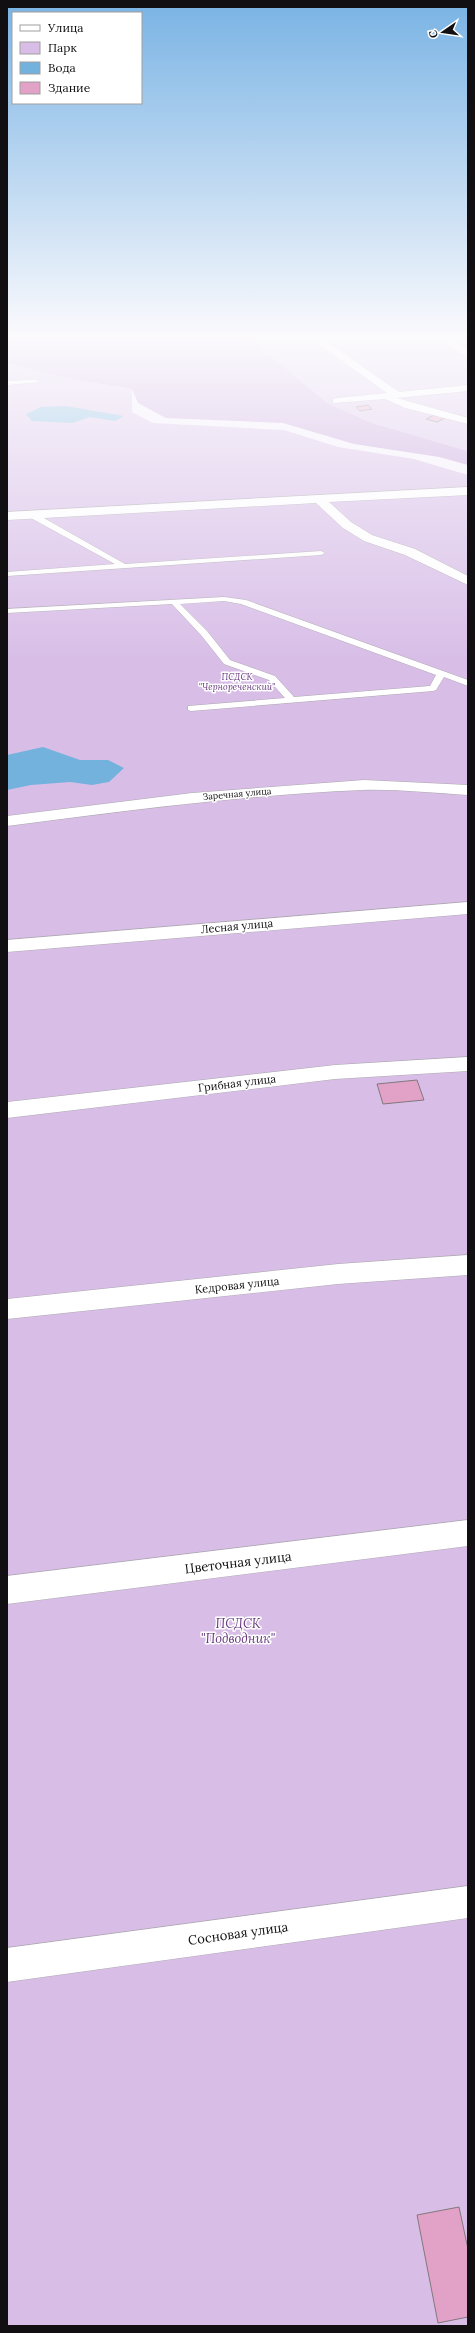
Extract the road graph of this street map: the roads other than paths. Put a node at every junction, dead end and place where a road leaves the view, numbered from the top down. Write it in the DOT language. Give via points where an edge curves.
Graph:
graph roads {
  1 [pos="468,491"];
  2 [pos="320,500"];
  3 [pos="32,515"];
  4 [pos="7,516"];
  5 [pos="321,553"];
  6 [pos="123,566"];
  7 [pos="7,574"];
  8 [pos="468,581"];
  9 [pos="173,601"];
  10 [pos="7,612"];
  11 [pos="441,674"];
  12 [pos="468,683"];
  13 [pos="291,700"];
  14 [pos="190,708"];
  15 [pos="468,790"];
  16 [pos="7,820"];
  17 [pos="468,908"];
  18 [pos="7,946"];
  19 [pos="468,1064"];
  20 [pos="7,1110"];
  21 [pos="468,1265"];
  22 [pos="7,1310"];
  23 [pos="468,1533"];
  24 [pos="7,1590"];
  25 [pos="468,1902"];
  26 [pos="7,1965"];
  1 -- 2 [label="street"];
  2 -- 3 [label="street"];
  2 -- 8 [label="street" via="347,525 368,538 410,552"];
  3 -- 4 [label="street"];
  3 -- 6 [label="lane"];
  5 -- 6 [label="lane"];
  6 -- 7 [label="lane"];
  9 -- 10 [label="lane"];
  9 -- 11 [label="lane" via="224,599 243,602"];
  9 -- 13 [label="lane" via="204,633 227,662 272,678"];
  11 -- 12 [label="lane"];
  11 -- 13 [label="lane" via="433,688"];
  13 -- 14 [label="lane"];
  15 -- 16 [label="street, Заречная улица" via="364,785 317,788 184,798"];
  17 -- 18 [label="street, Лесная улица"];
  19 -- 20 [label="street, Грибная улица" via="334,1072"];
  21 -- 22 [label="street, Кедровая улица" via="338,1274"];
  23 -- 24 [label="street, Цветочная улица"];
  25 -- 26 [label="street, Сосновая улица"];
}
